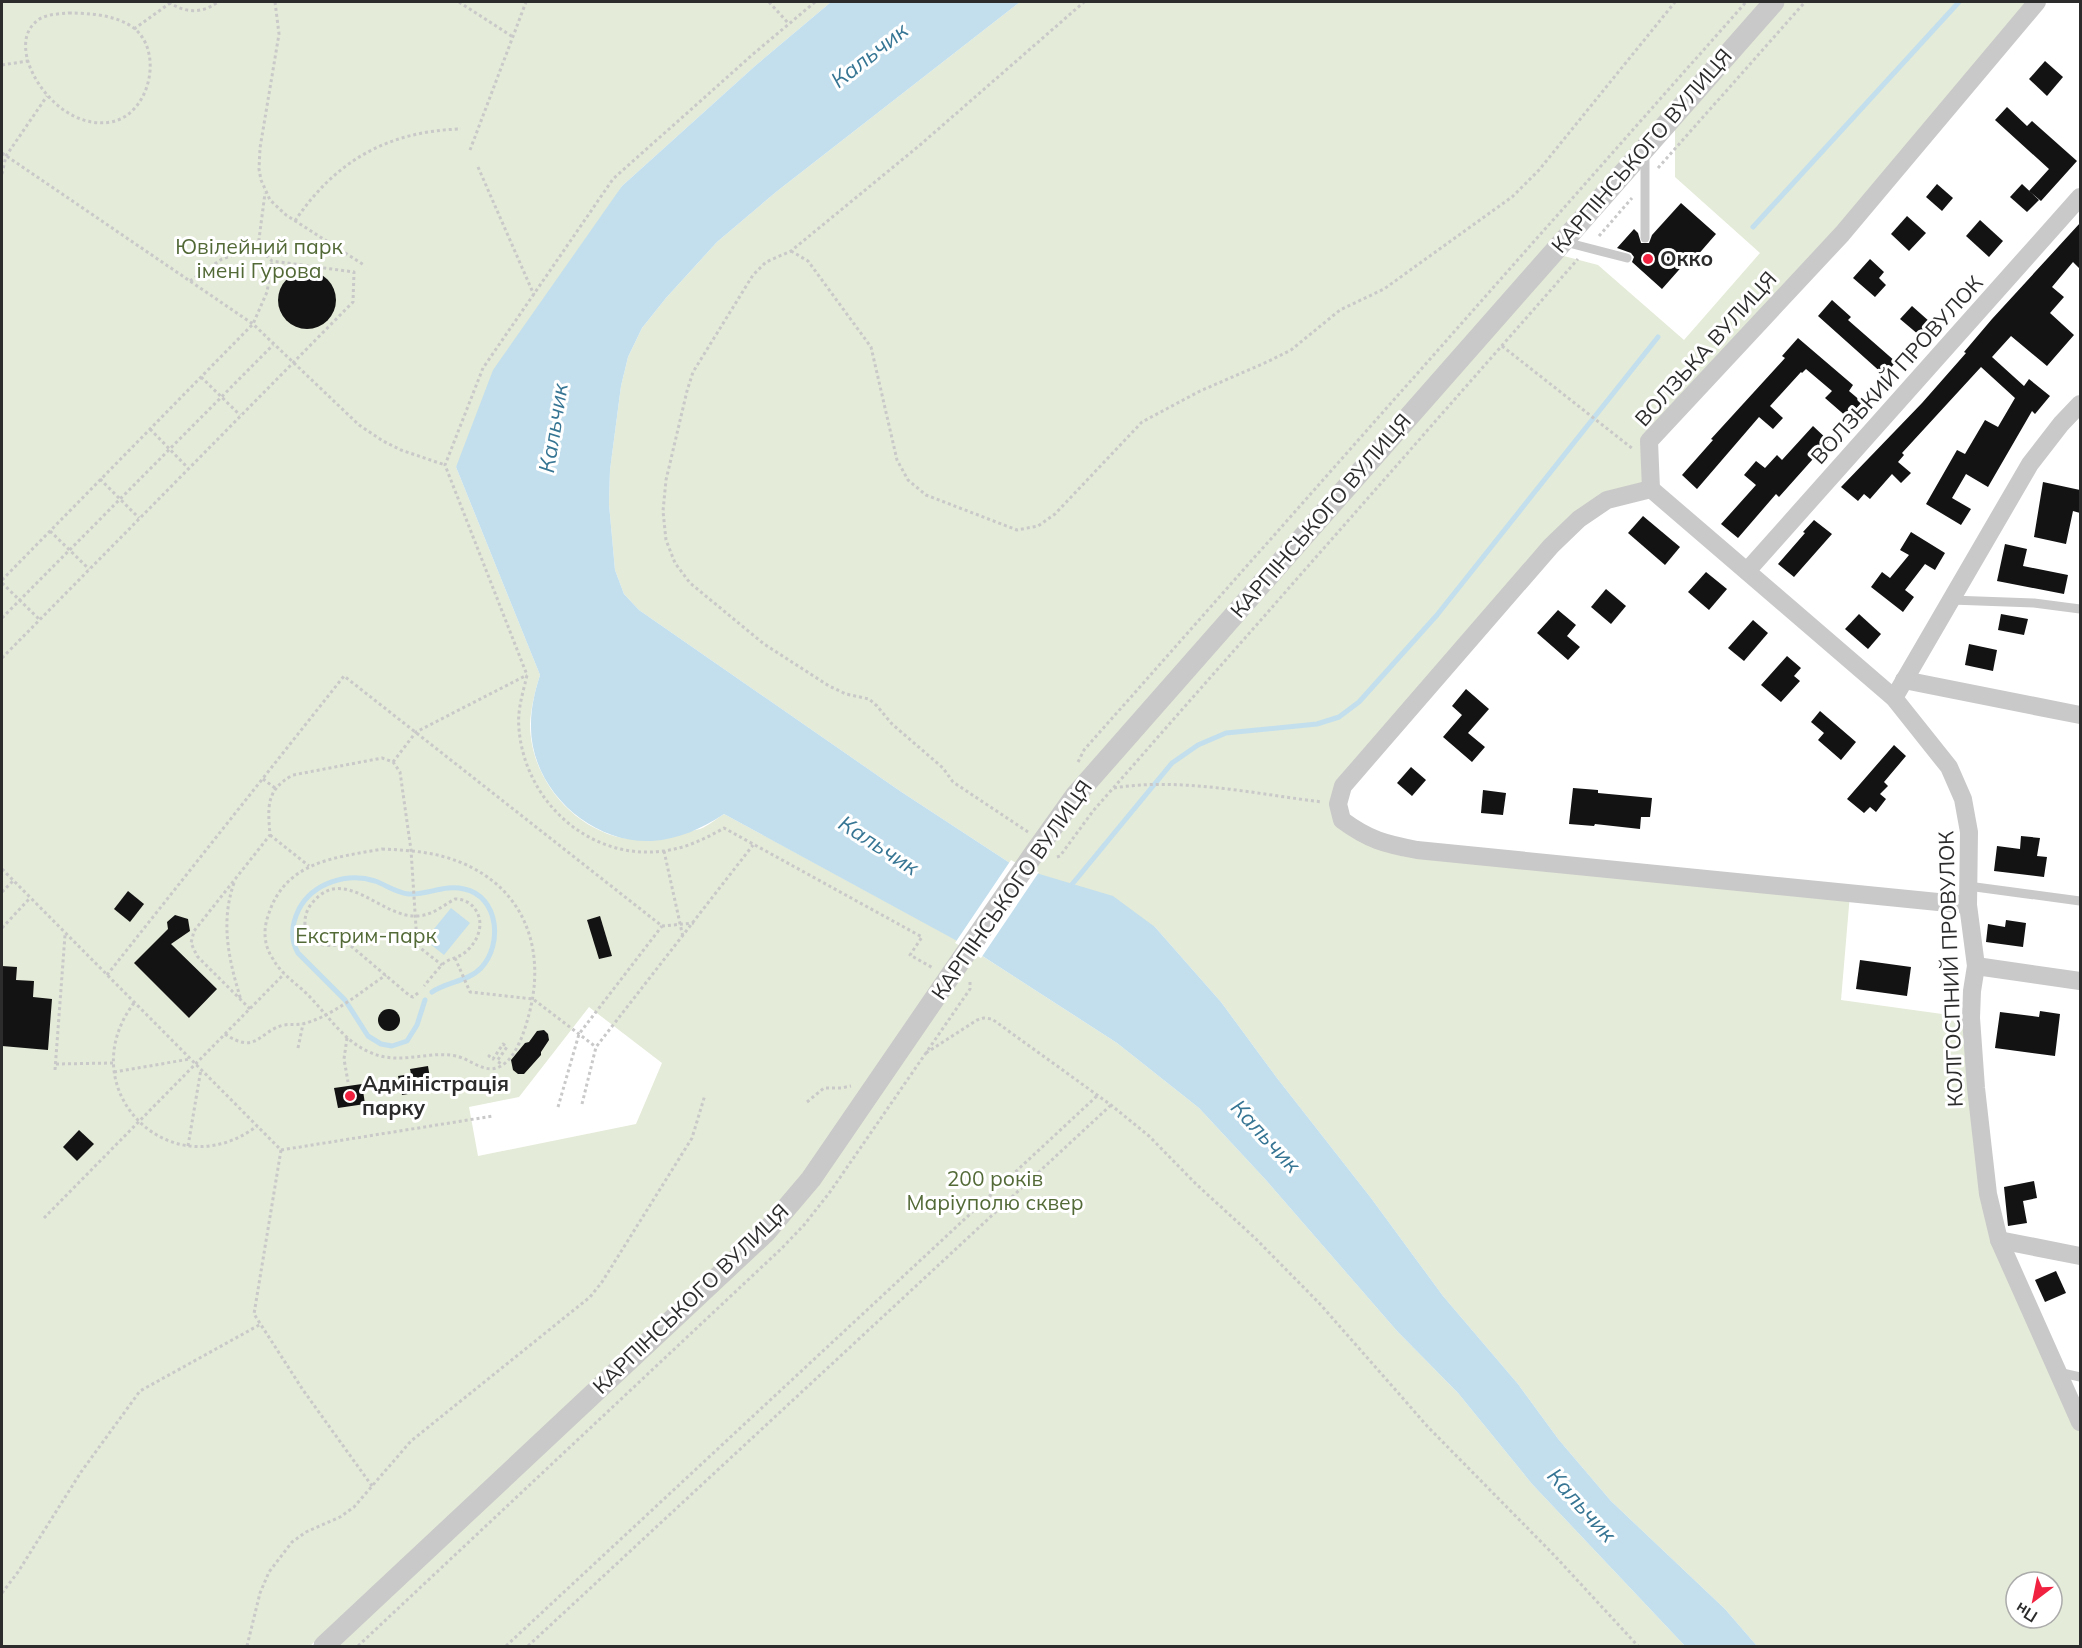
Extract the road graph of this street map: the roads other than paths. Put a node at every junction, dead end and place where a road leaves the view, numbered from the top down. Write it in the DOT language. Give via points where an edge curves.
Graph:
graph roads {
  1 [pos="1774,2"];
  2 [pos="2037,2"];
  3 [pos="1645,147"];
  4 [pos="2080,197"];
  5 [pos="1645,238"];
  6 [pos="1563,242"];
  7 [pos="1627,258"];
  8 [pos="2080,404"];
  9 [pos="1652,489"];
  10 [pos="1748,572"];
  11 [pos="1951,600"];
  12 [pos="2080,609"];
  13 [pos="1904,680"];
  14 [pos="1894,698"];
  15 [pos="2080,715"];
  16 [pos="1968,886"];
  17 [pos="2080,901"];
  18 [pos="1968,905"];
  19 [pos="1976,966"];
  20 [pos="2080,981"];
  21 [pos="1999,1240"];
  22 [pos="2080,1256"];
  23 [pos="2058,1372"];
  24 [pos="2080,1377"];
  25 [pos="2080,1422"];
  26 [pos="324,1647"];
  1 -- 3 [label="street, КАРПІНСЬКОГО ВУЛИЦЯ"];
  2 -- 9 [label="street, ВОЛЗЬКА ВУЛИЦЯ" via="1842,234 1648,441"];
  3 -- 5 [label="lane"];
  3 -- 6 [label="street, КАРПІНСЬКОГО ВУЛИЦЯ"];
  4 -- 10 [label="street, ВОЛЗЬКИЙ ПРОВУЛОК"];
  6 -- 7 [label="lane"];
  6 -- 26 [label="street, КАРПІНСЬКОГО ВУЛИЦЯ" via="1082,788 811,1179 780,1216"];
  8 -- 11 [label="street" via="2030,464"];
  9 -- 10 [label="street, КОЛГОСПНИЙ ПРОВУЛОК"];
  9 -- 18 [label="street" via="1607,500 1579,519 1551,546 1343,786 1340,812 1361,834 1417,850"];
  10 -- 14 [label="street, КОЛГОСПНИЙ ПРОВУЛОК"];
  11 -- 12 [label="lane"];
  11 -- 13 [label="street"];
  13 -- 14 [label="street"];
  13 -- 15 [label="street"];
  14 -- 16 [label="street, КОЛГОСПНИЙ ПРОВУЛОК" via="1949,768 1963,799 1969,832"];
  16 -- 17 [label="lane"];
  16 -- 18 [label="street, КОЛГОСПНИЙ ПРОВУЛОК"];
  18 -- 19 [label="street, КОЛГОСПНИЙ ПРОВУЛОК"];
  19 -- 20 [label="street"];
  19 -- 21 [label="street, КОЛГОСПНИЙ ПРОВУЛОК" via="1971,1018 1976,1088 1988,1194"];
  21 -- 22 [label="street"];
  21 -- 23 [label="street, КОЛГОСПНИЙ ПРОВУЛОК"];
  23 -- 24 [label="lane"];
  23 -- 25 [label="street, КОЛГОСПНИЙ ПРОВУЛОК"];
}
